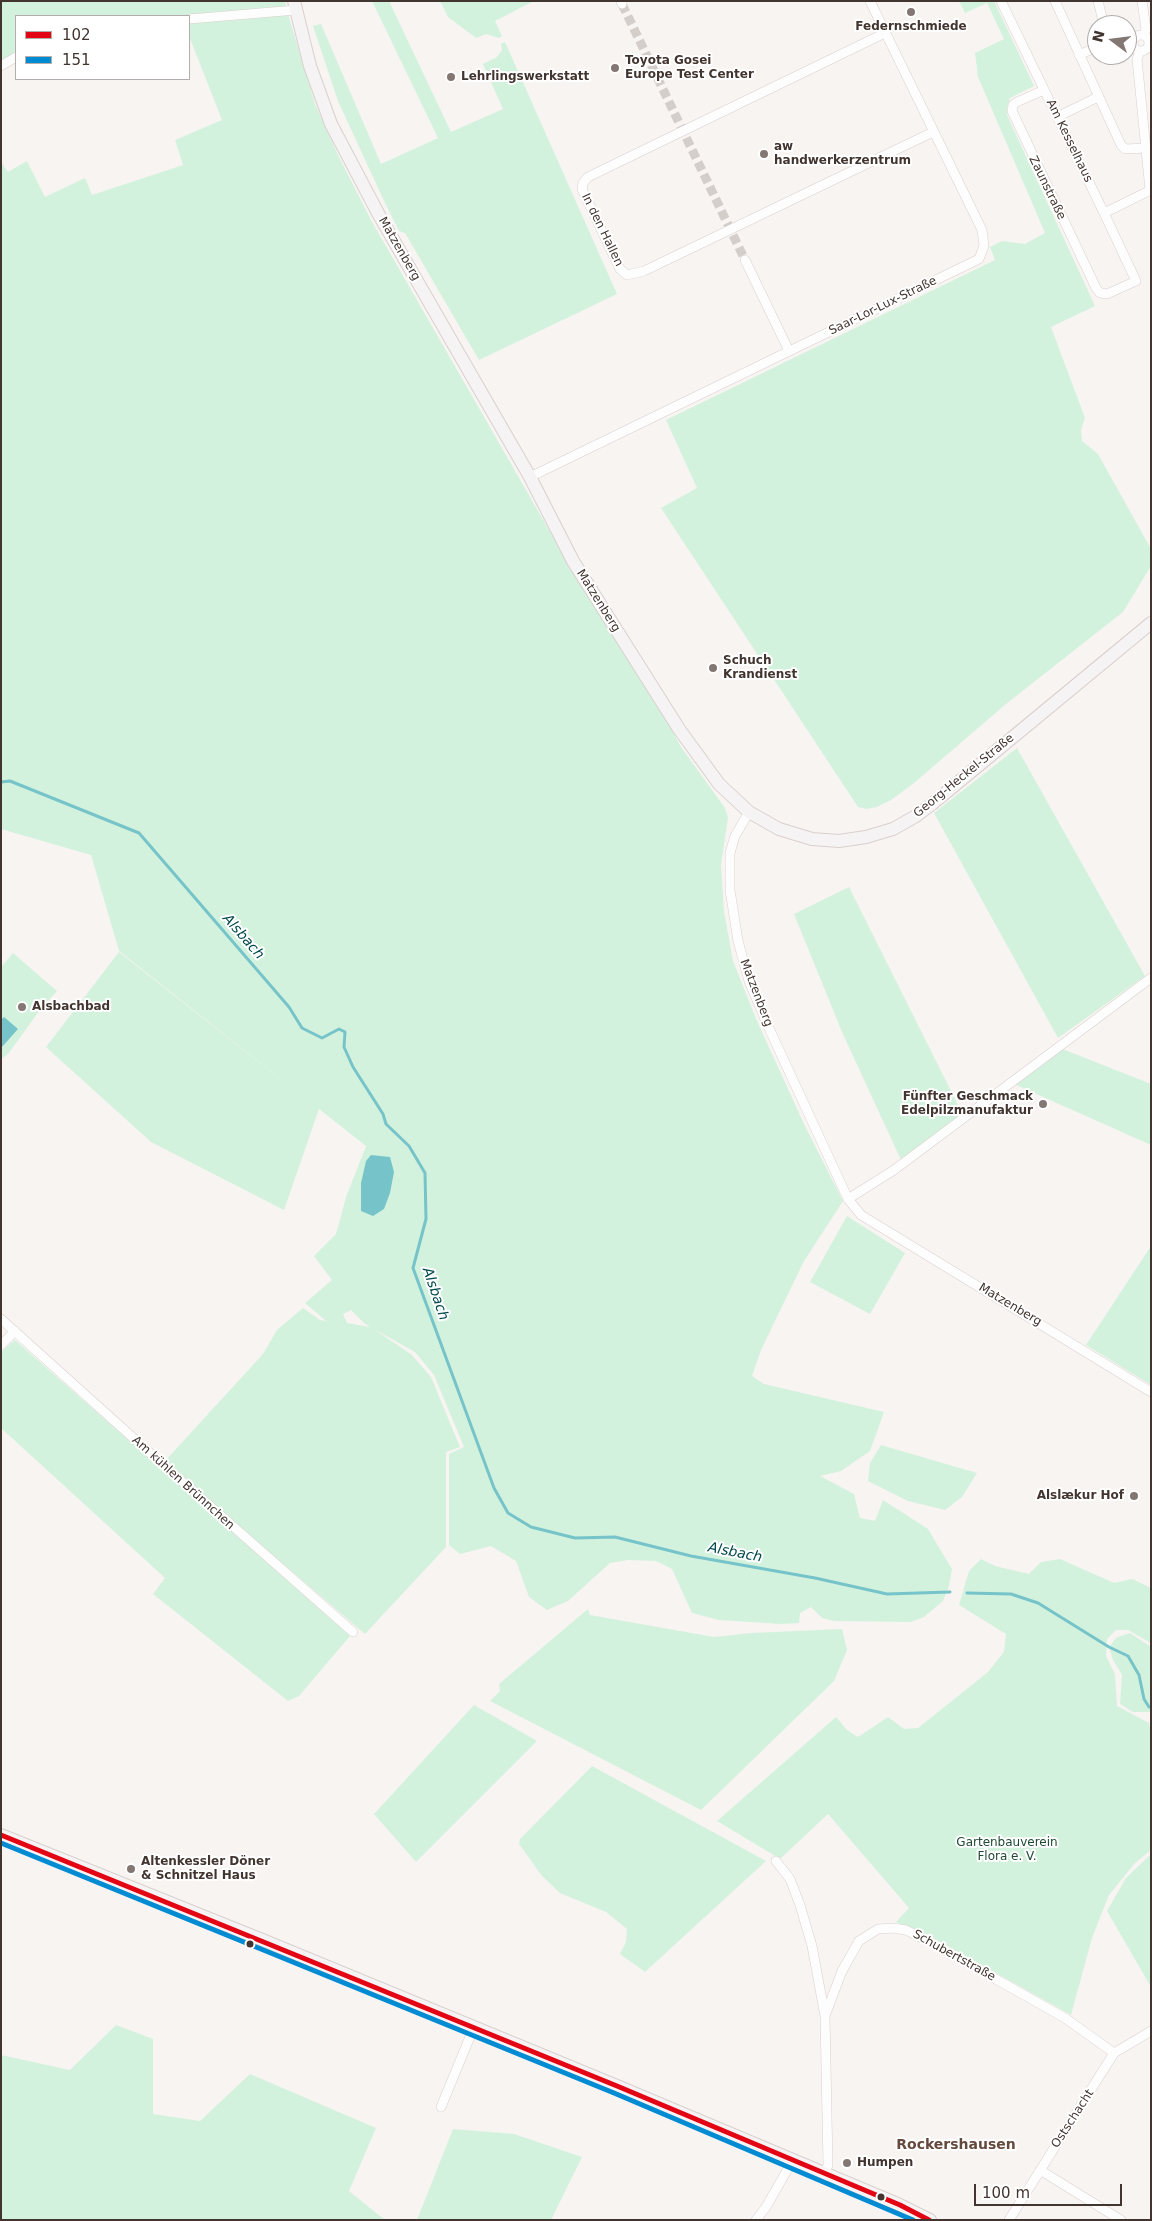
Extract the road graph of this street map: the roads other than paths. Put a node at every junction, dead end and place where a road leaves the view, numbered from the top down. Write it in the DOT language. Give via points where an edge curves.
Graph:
graph roads {
  1 [pos="870,1"];
  2 [pos="1001,1"];
  3 [pos="1054,1"];
  4 [pos="1098,1"];
  5 [pos="1142,1"];
  6 [pos="295,5"];
  7 [pos="1102,15"];
  8 [pos="190,19"];
  9 [pos="885,33"];
  10 [pos="1137,36"];
  11 [pos="1137,38"];
  12 [pos="1087,51"];
  13 [pos="1146,52"];
  14 [pos="1079,55"];
  15 [pos="15,58"];
  16 [pos="1,66"];
  17 [pos="1044,90"];
  18 [pos="1098,97"];
  19 [pos="1057,117"];
  20 [pos="1148,123"];
  21 [pos="933,132"];
  22 [pos="1147,148"];
  23 [pos="1151,190"];
  24 [pos="1104,212"];
  25 [pos="745,260"];
  26 [pos="1136,280"];
  27 [pos="789,351"];
  28 [pos="530,477"];
  29 [pos="1151,623"];
  30 [pos="748,812"];
  31 [pos="1151,978"];
  32 [pos="848,1199"];
  33 [pos="1,1319"];
  34 [pos="15,1331"];
  35 [pos="1,1344"];
  36 [pos="1151,1392"];
  37 [pos="353,1632"];
  38 [pos="1,1835"];
  39 [pos="776,1861"];
  40 [pos="825,2016"];
  41 [pos="474,2027"];
  42 [pos="1151,2031"];
  43 [pos="1114,2053"];
  44 [pos="441,2107"];
  45 [pos="793,2160"];
  46 [pos="1040,2170"];
  47 [pos="825,2173"];
  48 [pos="756,2220"];
  49 [pos="930,2220"];
  50 [pos="1009,2220"];
  51 [pos="1121,2220"];
  1 -- 9 [label="street, Saar-Lor-Lux-Straße"];
  2 -- 17 [label="street, Am Kesselhaus"];
  3 -- 14 [label="street"];
  4 -- 7 [label="street"];
  5 -- 10 [label="street" via="1146,29"];
  6 -- 8 [label="street"];
  6 -- 28 [label="street, Matzenberg" via="310,66 331,124 386,227"];
  9 -- 21 [label="street, Saar-Lor-Lux-Straße"];
  9 -- 21 [label="street, In den Hallen" via="588,176 582,189 620,269 627,275 636,275"];
  11 -- 13 [label="street" via="1149,42"];
  12 -- 14 [label="street"];
  13 -- 20 [label="street" via="1137,59"];
  14 -- 18 [label="street"];
  15 -- 16 [label="street"];
  17 -- 19 [label="street, Am Kesselhaus"];
  17 -- 26 [label="street, Zaunstraße" via="1017,102 1012,111 1096,288 1100,294 1106,294"];
  18 -- 19 [label="street"];
  18 -- 22 [label="street" via="1125,149"];
  19 -- 24 [label="street, Am Kesselhaus"];
  20 -- 22 [label="street"];
  21 -- 27 [label="street, Saar-Lor-Lux-Straße" via="982,230 984,246 979,259"];
  22 -- 23 [label="street"];
  23 -- 24 [label="street"];
  24 -- 26 [label="street, Am Kesselhaus"];
  25 -- 27 [label="street"];
  27 -- 28 [label="street, Saar-Lor-Lux-Straße"];
  28 -- 30 [label="street, Matzenberg" via="586,584 679,729 719,784"];
  29 -- 30 [label="street, Georg-Heckel-Straße" via="926,808 893,829 839,841 812,839 779,829"];
  30 -- 32 [label="street, Matzenberg" via="730,853 731,900 738,941 749,981 768,1026"];
  31 -- 32 [label="street" via="894,1170"];
  32 -- 36 [label="street, Matzenberg" via="861,1215"];
  33 -- 34 [label="street, Am kühlen Brünnchen"];
  34 -- 35 [label="street"];
  34 -- 37 [label="street, Am kühlen Brünnchen"];
  38 -- 41 [label="street"];
  39 -- 40 [label="street, Schubertstraße" via="790,1879 802,1913 812,1946"];
  40 -- 43 [label="street, Schubertstraße" via="842,1971 859,1941 878,1929 893,1928 906,1930 939,1947 1065,2018"];
  40 -- 47 [label="street, Schubertstraße" via="828,2164"];
  41 -- 44 [label="street"];
  41 -- 45 [label="street"];
  42 -- 43 [label="street, Ostschacht"];
  43 -- 46 [label="street, Ostschacht"];
  45 -- 47 [label="street"];
  45 -- 48 [label="street"];
  46 -- 50 [label="street, Ostschacht"];
  46 -- 51 [label="street"];
  47 -- 49 [label="street"];
}
